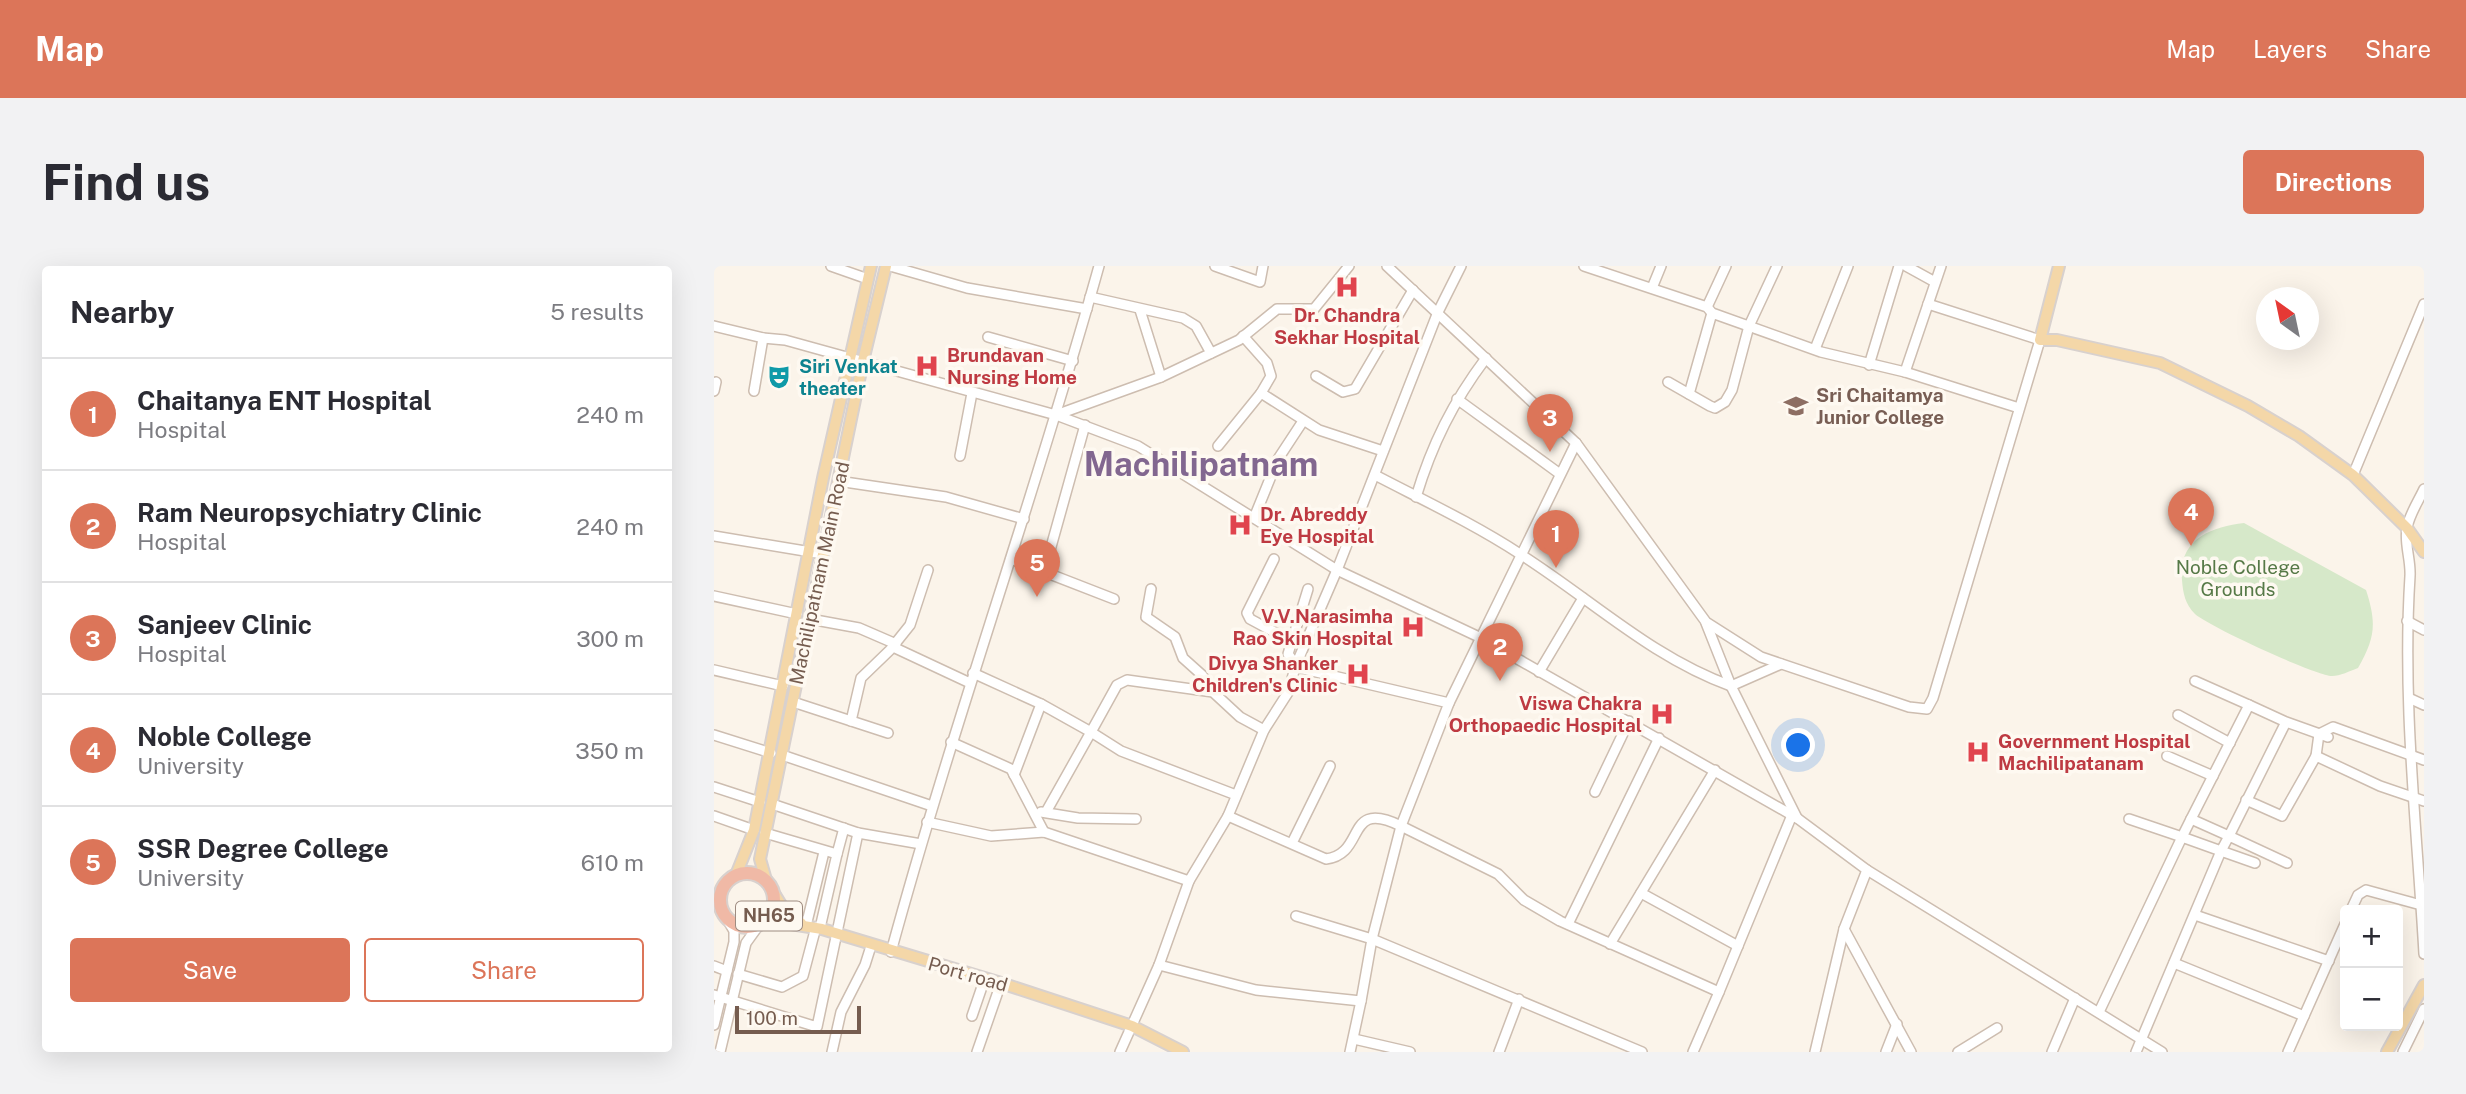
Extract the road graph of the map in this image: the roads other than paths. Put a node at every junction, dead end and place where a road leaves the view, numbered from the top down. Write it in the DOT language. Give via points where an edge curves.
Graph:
graph roads {
  1 [pos="831,266"];
  2 [pos="871,266"];
  3 [pos="888,266"];
  4 [pos="1099,266"];
  5 [pos="1215,266"];
  6 [pos="1263,266"];
  7 [pos="1349,266"];
  8 [pos="1387,266"];
  9 [pos="1461,266"];
  10 [pos="1584,266"];
  11 [pos="1661,266"];
  12 [pos="1726,266"];
  13 [pos="1777,266"];
  14 [pos="1848,266"];
  15 [pos="1899,266"];
  16 [pos="1906,266"];
  17 [pos="1941,266"];
  18 [pos="2059,266"];
  19 [pos="1602,269"];
  20 [pos="868,279"];
  21 [pos="1935,282"];
  22 [pos="1652,288"];
  23 [pos="1413,290"];
  24 [pos="1090,297"];
  25 [pos="1928,303"];
  26 [pos="2424,304"];
  27 [pos="1087,309"];
  28 [pos="1140,310"];
  29 [pos="1710,310"];
  30 [pos="1438,312"];
  31 [pos="714,326"];
  32 [pos="1749,326"];
  33 [pos="1243,336"];
  34 [pos="988,337"];
  35 [pos="763,338"];
  36 [pos="2040,340"];
  37 [pos="1815,349"];
  38 [pos="1211,353"];
  39 [pos="1486,358"];
  40 [pos="850,359"];
  41 [pos="1073,360"];
  42 [pos="863,361"];
  43 [pos="1869,365"];
  44 [pos="1905,372"];
  45 [pos="1317,376"];
  46 [pos="1161,377"];
  47 [pos="1668,382"];
  48 [pos="754,391"];
  49 [pos="971,393"];
  50 [pos="1261,393"];
  51 [pos="1689,394"];
  52 [pos="1457,399"];
  53 [pos="2019,408"];
  54 [pos="1056,415"];
  55 [pos="1303,421"];
  56 [pos="1085,425"];
  57 [pos="1576,443"];
  58 [pos="1218,446"];
  59 [pos="1383,452"];
  60 [pos="960,456"];
  61 [pos="1560,474"];
  62 [pos="1375,475"];
  63 [pos="2353,475"];
  64 [pos="838,481"];
  65 [pos="2424,489"];
  66 [pos="1416,496"];
  67 [pos="1254,518"];
  68 [pos="1024,519"];
  69 [pos="2407,528"];
  70 [pos="714,536"];
  71 [pos="810,552"];
  72 [pos="2424,552"];
  73 [pos="1519,553"];
  74 [pos="823,554"];
  75 [pos="1011,559"];
  76 [pos="1274,559"];
  77 [pos="928,570"];
  78 [pos="1338,570"];
  79 [pos="1044,572"];
  80 [pos="1151,589"];
  81 [pos="1308,589"];
  82 [pos="714,596"];
  83 [pos="1583,598"];
  84 [pos="1114,599"];
  85 [pos="797,614"];
  86 [pos="810,619"];
  87 [pos="2407,621"];
  88 [pos="1706,622"];
  89 [pos="2424,630"];
  90 [pos="1479,637"];
  91 [pos="1291,640"];
  92 [pos="895,646"];
  93 [pos="1781,664"];
  94 [pos="1296,666"];
  95 [pos="714,670"];
  96 [pos="1539,671"];
  97 [pos="971,678"];
  98 [pos="2195,681"];
  99 [pos="783,686"];
  100 [pos="1731,686"];
  101 [pos="1213,692"];
  102 [pos="2411,699"];
  103 [pos="793,702"];
  104 [pos="1449,703"];
  105 [pos="1041,704"];
  106 [pos="2249,705"];
  107 [pos="2424,705"];
  108 [pos="2178,715"];
  109 [pos="851,721"];
  110 [pos="1629,721"];
  111 [pos="2286,722"];
  112 [pos="1264,730"];
  113 [pos="1091,732"];
  114 [pos="888,733"];
  115 [pos="714,735"];
  116 [pos="2323,736"];
  117 [pos="1659,738"];
  118 [pos="951,742"];
  119 [pos="2230,743"];
  120 [pos="776,754"];
  121 [pos="2167,755"];
  122 [pos="2409,755"];
  123 [pos="2316,756"];
  124 [pos="2424,760"];
  125 [pos="1330,765"];
  126 [pos="1715,770"];
  127 [pos="1014,775"];
  128 [pos="2213,776"];
  129 [pos="714,787"];
  130 [pos="1595,792"];
  131 [pos="1236,795"];
  132 [pos="2246,800"];
  133 [pos="2420,800"];
  134 [pos="766,803"];
  135 [pos="932,806"];
  136 [pos="1035,811"];
  137 [pos="1046,812"];
  138 [pos="714,816"];
  139 [pos="1228,816"];
  140 [pos="1795,817"];
  141 [pos="1136,819"];
  142 [pos="2129,819"];
  143 [pos="2191,819"];
  144 [pos="927,822"];
  145 [pos="1401,826"];
  146 [pos="844,828"];
  147 [pos="760,832"];
  148 [pos="1044,832"];
  149 [pos="859,833"];
  150 [pos="2229,836"];
  151 [pos="2182,837"];
  152 [pos="1292,843"];
  153 [pos="921,844"];
  154 [pos="2221,851"];
  155 [pos="824,852"];
  156 [pos="837,854"];
  157 [pos="2255,863"];
  158 [pos="2287,863"];
  159 [pos="1867,870"];
  160 [pos="733,877"];
  161 [pos="766,880"];
  162 [pos="714,881"];
  163 [pos="1189,881"];
  164 [pos="717,893"];
  165 [pos="1641,893"];
  166 [pos="775,895"];
  167 [pos="2353,905"];
  168 [pos="2421,905"];
  169 [pos="2195,915"];
  170 [pos="1296,916"];
  171 [pos="727,919"];
  172 [pos="762,923"];
  173 [pos="1568,925"];
  174 [pos="811,927"];
  175 [pos="1844,929"];
  176 [pos="839,934"];
  177 [pos="2340,936"];
  178 [pos="1372,939"];
  179 [pos="1610,944"];
  180 [pos="871,946"];
  181 [pos="1738,946"];
  182 [pos="891,952"];
  183 [pos="2424,954"];
  184 [pos="2329,961"];
  185 [pos="2174,963"];
  186 [pos="1159,965"];
  187 [pos="714,966"];
  188 [pos="727,971"];
  189 [pos="738,974"];
  190 [pos="985,978"];
  191 [pos="1001,983"];
  192 [pos="2424,985"];
  193 [pos="1719,992"];
  194 [pos="717,996"];
  195 [pos="2075,998"];
  196 [pos="1519,999"];
  197 [pos="730,1001"];
  198 [pos="1361,1001"];
  199 [pos="2424,1009"];
  200 [pos="2099,1012"];
  201 [pos="972,1016"];
  202 [pos="2304,1016"];
  203 [pos="1897,1024"];
  204 [pos="714,1025"];
  205 [pos="1132,1026"];
  206 [pos="1997,1028"];
  207 [pos="2414,1029"];
  208 [pos="2424,1033"];
  209 [pos="1354,1039"];
  210 [pos="2140,1040"];
  211 [pos="2393,1041"];
  212 [pos="2404,1049"];
  213 [pos="1180,1050"];
  214 [pos="720,1052"];
  215 [pos="832,1052"];
  216 [pos="977,1052"];
  217 [pos="1120,1052"];
  218 [pos="1194,1052"];
  219 [pos="1350,1052"];
  220 [pos="1410,1052"];
  221 [pos="1499,1052"];
  222 [pos="1642,1052"];
  223 [pos="1693,1052"];
  224 [pos="1815,1052"];
  225 [pos="1886,1052"];
  226 [pos="1912,1052"];
  227 [pos="1958,1052"];
  228 [pos="2052,1052"];
  229 [pos="2136,1052"];
  230 [pos="2162,1052"];
  231 [pos="2288,1052"];
  232 [pos="2387,1052"];
  1 -- 20 [label="street"];
  2 -- 20 [label="main road, Machilipatnam Main Road"];
  3 -- 27 [label="street" via="967,288"];
  3 -- 42 [label="main road, Machilipatnam Main Road"];
  4 -- 24 [label="street"];
  5 -- 6 [label="street" via="1260,282"];
  7 -- 33 [label="street" via="1314,309 1277,309"];
  8 -- 23 [label="street"];
  9 -- 30 [label="street"];
  10 -- 19 [label="street"];
  11 -- 22 [label="street"];
  12 -- 29 [label="street"];
  13 -- 32 [label="street"];
  14 -- 37 [label="street"];
  15 -- 43 [label="street"];
  16 -- 21 [label="street"];
  17 -- 21 [label="street"];
  18 -- 36 [label="main road"];
  19 -- 22 [label="street"];
  20 -- 40 [label="main road, Machilipatnam Main Road"];
  21 -- 25 [label="street"];
  22 -- 29 [label="street"];
  23 -- 30 [label="street"];
  23 -- 45 [label="street" via="1355,389 1343,392"];
  24 -- 27 [label="street"];
  24 -- 28 [label="street"];
  25 -- 36 [label="street"];
  25 -- 44 [label="street"];
  26 -- 63 [label="street"];
  27 -- 41 [label="street"];
  28 -- 38 [label="street" via="1189,321"];
  28 -- 46 [label="street"];
  29 -- 32 [label="street"];
  29 -- 51 [label="street"];
  30 -- 39 [label="street"];
  30 -- 59 [label="street"];
  31 -- 35 [label="street"];
  32 -- 37 [label="street"];
  32 -- 51 [label="street" via="1725,402 1715,408"];
  33 -- 38 [label="street"];
  33 -- 50 [label="street" via="1271,369"];
  34 -- 41 [label="street"];
  35 -- 40 [label="street"];
  35 -- 48 [label="street"];
  36 -- 53 [label="street"];
  36 -- 63 [label="main road" via="2160,363 2248,406"];
  37 -- 43 [label="street"];
  38 -- 46 [label="street"];
  39 -- 52 [label="street"];
  39 -- 57 [label="street"];
  40 -- 42 [label="street"];
  40 -- 71 [label="main road, Machilipatnam Main Road"];
  41 -- 54 [label="street"];
  42 -- 49 [label="street"];
  42 -- 64 [label="main road, Machilipatnam Main Road"];
  43 -- 44 [label="street"];
  44 -- 53 [label="street"];
  46 -- 54 [label="street"];
  47 -- 51 [label="street"];
  49 -- 54 [label="street"];
  49 -- 60 [label="street"];
  50 -- 55 [label="street"];
  50 -- 58 [label="street"];
  52 -- 61 [label="street"];
  52 -- 66 [label="street" via="1431,449"];
  53 -- 93 [label="street" via="1927,709"];
  54 -- 56 [label="street"];
  54 -- 68 [label="street"];
  55 -- 59 [label="street"];
  55 -- 67 [label="street" via="1278,459"];
  56 -- 67 [label="street" via="1138,446"];
  56 -- 79 [label="street"];
  57 -- 61 [label="street"];
  57 -- 88 [label="street"];
  59 -- 62 [label="street"];
  61 -- 73 [label="street"];
  62 -- 66 [label="street"];
  62 -- 78 [label="street"];
  63 -- 69 [label="main road"];
  64 -- 68 [label="street" via="946,497"];
  64 -- 74 [label="main road, Machilipatnam Main Road"];
  65 -- 69 [label="street"];
  66 -- 73 [label="street"];
  67 -- 78 [label="street"];
  68 -- 75 [label="street"];
  69 -- 72 [label="main road"];
  69 -- 87 [label="street" via="2411,565"];
  70 -- 71 [label="street"];
  71 -- 74 [label="street"];
  71 -- 85 [label="main road, Machilipatnam Main Road"];
  73 -- 83 [label="street"];
  73 -- 90 [label="street"];
  74 -- 86 [label="main road, Machilipatnam Main Road"];
  75 -- 79 [label="street"];
  75 -- 97 [label="street"];
  76 -- 91 [label="street" via="1247,613 1250,619"];
  77 -- 92 [label="street" via="910,625"];
  78 -- 90 [label="street"];
  78 -- 94 [label="street"];
  79 -- 84 [label="street"];
  80 -- 101 [label="street" via="1146,617 1175,637 1182,658"];
  81 -- 91 [label="street"];
  82 -- 85 [label="street"];
  83 -- 96 [label="street"];
  83 -- 100 [label="street" via="1633,636 1698,674"];
  85 -- 99 [label="main road, Machilipatnam Main Road"];
  86 -- 92 [label="street" via="859,628"];
  86 -- 103 [label="main road, Machilipatnam Main Road"];
  87 -- 89 [label="street"];
  87 -- 102 [label="street"];
  88 -- 93 [label="street" via="1761,657"];
  88 -- 100 [label="street"];
  90 -- 96 [label="street"];
  90 -- 104 [label="street"];
  91 -- 94 [label="street" via="1288,654"];
  92 -- 97 [label="street"];
  92 -- 109 [label="street" via="861,678"];
  93 -- 100 [label="street"];
  94 -- 104 [label="street"];
  94 -- 112 [label="street" via="1289,691"];
  95 -- 99 [label="street"];
  96 -- 110 [label="street"];
  97 -- 105 [label="street"];
  97 -- 118 [label="street"];
  98 -- 106 [label="street"];
  99 -- 120 [label="main road, Machilipatnam Main Road"];
  100 -- 140 [label="street"];
  101 -- 112 [label="street"];
  101 -- 113 [label="street" via="1122,681"];
  102 -- 107 [label="street"];
  102 -- 122 [label="street"];
  103 -- 109 [label="street"];
  103 -- 120 [label="main road, Machilipatnam Main Road"];
  104 -- 145 [label="street"];
  105 -- 113 [label="street"];
  105 -- 127 [label="street"];
  106 -- 111 [label="street"];
  106 -- 119 [label="street"];
  108 -- 119 [label="street"];
  109 -- 114 [label="street"];
  110 -- 117 [label="street"];
  110 -- 130 [label="street"];
  111 -- 116 [label="street"];
  111 -- 132 [label="street"];
  112 -- 131 [label="street"];
  113 -- 131 [label="street" via="1121,751"];
  113 -- 137 [label="street"];
  115 -- 120 [label="street"];
  116 -- 122 [label="street" via="2333,727"];
  116 -- 123 [label="street"];
  117 -- 126 [label="street"];
  117 -- 173 [label="street"];
  118 -- 127 [label="street" via="1011,769"];
  118 -- 135 [label="street"];
  119 -- 128 [label="street"];
  120 -- 134 [label="main road, Machilipatnam Main Road"];
  120 -- 135 [label="street"];
  121 -- 128 [label="street"];
  122 -- 124 [label="street"];
  122 -- 133 [label="street"];
  123 -- 132 [label="street" via="2281,816"];
  123 -- 133 [label="street"];
  125 -- 152 [label="street"];
  126 -- 140 [label="street"];
  126 -- 165 [label="street"];
  127 -- 136 [label="street"];
  128 -- 143 [label="street"];
  129 -- 134 [label="street"];
  131 -- 139 [label="street"];
  132 -- 150 [label="street"];
  133 -- 168 [label="street"];
  134 -- 146 [label="street"];
  134 -- 147 [label="main road, Machilipatnam Main Road"];
  135 -- 144 [label="street"];
  136 -- 137 [label="street"];
  136 -- 148 [label="street"];
  137 -- 141 [label="street" via="1078,818"];
  138 -- 147 [label="street"];
  139 -- 152 [label="street"];
  139 -- 163 [label="street"];
  140 -- 159 [label="street"];
  140 -- 181 [label="street"];
  142 -- 151 [label="street"];
  143 -- 150 [label="street"];
  143 -- 151 [label="street"];
  144 -- 148 [label="street" via="990,836"];
  144 -- 153 [label="street"];
  145 -- 152 [label="street" via="1371,816 1335,858 1326,859"];
  145 -- 173 [label="street" via="1498,874 1524,900"];
  145 -- 178 [label="street"];
  146 -- 149 [label="street"];
  146 -- 156 [label="street"];
  147 -- 155 [label="street"];
  147 -- 160 [label="main road, Machilipatnam Main Road"];
  147 -- 161 [label="main road, Machilipatnam Main Road"];
  148 -- 163 [label="street"];
  149 -- 153 [label="street"];
  149 -- 176 [label="street"];
  150 -- 154 [label="street"];
  150 -- 158 [label="street"];
  151 -- 154 [label="street"];
  151 -- 200 [label="street"];
  153 -- 182 [label="street"];
  154 -- 157 [label="street"];
  154 -- 169 [label="street"];
  155 -- 156 [label="street"];
  155 -- 174 [label="street"];
  156 -- 174 [label="street"];
  159 -- 175 [label="street"];
  159 -- 195 [label="street"];
  160 -- 161 [label="highway, NH65" via="752,873"];
  160 -- 162 [label="highway, NH65"];
  160 -- 164 [label="highway, NH65"];
  161 -- 166 [label="highway, NH65"];
  163 -- 186 [label="street"];
  164 -- 171 [label="highway, NH65"];
  165 -- 179 [label="street"];
  165 -- 181 [label="street"];
  166 -- 172 [label="highway, NH65" via="775,904"];
  166 -- 174 [label="main road, Port road" via="783,908"];
  167 -- 168 [label="street" via="2366,890"];
  168 -- 183 [label="street"];
  169 -- 184 [label="street"];
  169 -- 185 [label="street"];
  170 -- 178 [label="street"];
  171 -- 172 [label="highway, NH65" via="742,927"];
  171 -- 188 [label="street" via="734,942"];
  172 -- 174 [label="main road, Port road"];
  172 -- 189 [label="street" via="746,943"];
  173 -- 179 [label="street"];
  174 -- 176 [label="main road, Port road"];
  174 -- 189 [label="street" via="803,976 782,987"];
  175 -- 203 [label="street"];
  175 -- 224 [label="street"];
  176 -- 180 [label="main road, Port road"];
  176 -- 197 [label="street" via="817,1027"];
  177 -- 184 [label="street"];
  178 -- 196 [label="street"];
  178 -- 198 [label="street"];
  179 -- 193 [label="street"];
  180 -- 182 [label="main road, Port road"];
  180 -- 215 [label="street" via="841,1012"];
  181 -- 193 [label="street"];
  182 -- 190 [label="main road, Port road"];
  184 -- 202 [label="street"];
  185 -- 202 [label="street"];
  185 -- 210 [label="street"];
  186 -- 198 [label="street" via="1256,990"];
  186 -- 205 [label="street"];
  187 -- 188 [label="street"];
  188 -- 194 [label="street"];
  189 -- 197 [label="street"];
  190 -- 191 [label="main road, Port road"];
  190 -- 201 [label="street"];
  191 -- 205 [label="main road, Port road"];
  191 -- 216 [label="street"];
  192 -- 211 [label="main road"];
  193 -- 223 [label="street"];
  194 -- 197 [label="street"];
  194 -- 204 [label="street"];
  195 -- 200 [label="street"];
  195 -- 228 [label="street"];
  196 -- 221 [label="street"];
  196 -- 222 [label="street"];
  197 -- 214 [label="street"];
  198 -- 209 [label="street"];
  199 -- 207 [label="street"];
  200 -- 210 [label="street"];
  202 -- 231 [label="street"];
  203 -- 225 [label="street"];
  203 -- 226 [label="street"];
  205 -- 213 [label="main road, Port road"];
  205 -- 217 [label="street"];
  206 -- 227 [label="street"];
  207 -- 208 [label="street"];
  207 -- 212 [label="street"];
  209 -- 219 [label="street"];
  209 -- 220 [label="street"];
  210 -- 229 [label="street"];
  210 -- 230 [label="street"];
  211 -- 212 [label="street"];
  211 -- 232 [label="main road"];
  213 -- 218 [label="main road, Port road"];
}
